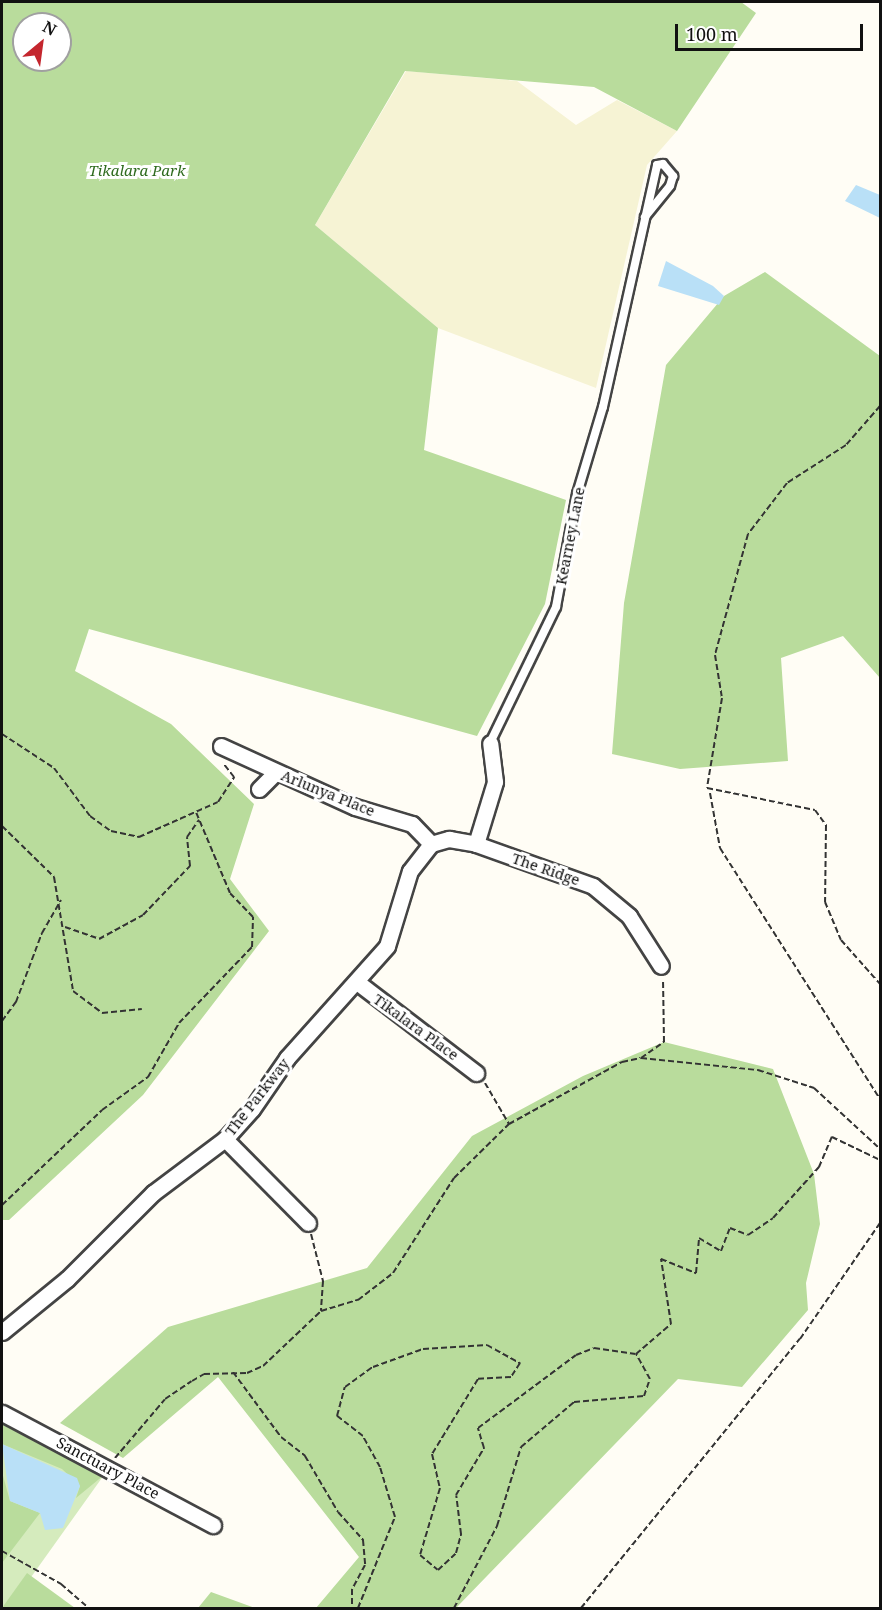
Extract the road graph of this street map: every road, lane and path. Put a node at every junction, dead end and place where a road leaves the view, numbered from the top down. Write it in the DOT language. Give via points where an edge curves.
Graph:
graph roads {
  1 [pos="645,217"];
  2 [pos="880,406"];
  3 [pos="2,734"];
  4 [pos="490,743"];
  5 [pos="221,746"];
  6 [pos="276,772"];
  7 [pos="259,789"];
  8 [pos="710,793"];
  9 [pos="196,812"];
  10 [pos="200,820"];
  11 [pos="2,826"];
  12 [pos="431,844"];
  13 [pos="476,844"];
  14 [pos="62,900"];
  15 [pos="65,927"];
  16 [pos="661,966"];
  17 [pos="357,982"];
  18 [pos="880,984"];
  19 [pos="142,1009"];
  20 [pos="2,1021"];
  21 [pos="641,1058"];
  22 [pos="476,1073"];
  23 [pos="880,1099"];
  24 [pos="509,1124"];
  25 [pos="225,1139"];
  26 [pos="880,1149"];
  27 [pos="880,1160"];
  28 [pos="2,1205"];
  29 [pos="880,1222"];
  30 [pos="308,1223"];
  31 [pos="321,1311"];
  32 [pos="2,1332"];
  33 [pos="636,1354"];
  34 [pos="233,1372"];
  35 [pos="2,1413"];
  36 [pos="114,1470"];
  37 [pos="213,1526"];
  38 [pos="2,1551"];
  39 [pos="89,1608"];
  40 [pos="352,1608"];
  41 [pos="358,1608"];
  42 [pos="454,1608"];
  43 [pos="581,1608"];
  1 -- 1 [label="lane, Kearney Lane" via="670,186 673,176 663,164 657,165"];
  1 -- 4 [label="lane, Kearney Lane" via="603,407 577,494 556,607"];
  2 -- 8 [label="path" via="846,445 787,483 748,534 715,655 722,698"];
  3 -- 9 [label="path" via="54,768 90,816 111,831 139,837"];
  4 -- 13 [label="street, Kearney Lane" via="495,783"];
  5 -- 6 [label="street, Arlunya Place"];
  5 -- 9 [label="path" via="219,757 234,777 218,802"];
  6 -- 7 [label="street"];
  6 -- 12 [label="street, Arlunya Place" via="355,807 412,824"];
  8 -- 18 [label="path" via="815,810 826,825 825,902 841,940"];
  8 -- 23 [label="path" via="720,848"];
  9 -- 10 [label="path"];
  10 -- 15 [label="path" via="187,837 190,866 142,915 99,939"];
  10 -- 28 [label="path" via="230,893 253,917 252,947 179,1023 148,1077 102,1110"];
  11 -- 14 [label="path" via="54,877"];
  12 -- 13 [label="street, The Ridge" via="449,839"];
  12 -- 17 [label="street, The Parkway" via="410,871 387,946"];
  13 -- 16 [label="street, The Ridge" via="593,886 629,916"];
  14 -- 15 [label="path"];
  14 -- 20 [label="path" via="42,933 16,1002"];
  15 -- 19 [label="path" via="73,991 102,1013"];
  16 -- 21 [label="path" via="664,1041"];
  17 -- 22 [label="street, Tikalara Place"];
  17 -- 25 [label="street, The Parkway" via="287,1058"];
  21 -- 24 [label="path" via="582,1082"];
  21 -- 26 [label="path" via="758,1070 814,1088"];
  22 -- 24 [label="path" via="498,1098"];
  24 -- 31 [label="path" via="454,1178 393,1273 358,1300"];
  25 -- 30 [label="street"];
  25 -- 32 [label="street, The Parkway" via="153,1192 74,1273"];
  27 -- 33 [label="path" via="832,1137 819,1167 773,1218 748,1234 730,1228 721,1251 699,1238 696,1273 661,1259 671,1324"];
  29 -- 43 [label="path" via="800,1339"];
  30 -- 31 [label="path" via="323,1281"];
  31 -- 34 [label="path" via="263,1366"];
  33 -- 41 [label="path" via="594,1348 576,1355 478,1428 484,1448 456,1495 461,1534 456,1553 438,1570 420,1555 440,1488 432,1454 478,1379 511,1377 520,1363 487,1344 423,1349 374,1367 345,1387 338,1416 363,1436 380,1467 395,1517"];
  33 -- 42 [label="path" via="650,1379 644,1396 574,1402 521,1447 497,1526"];
  34 -- 36 [label="path" via="204,1374 165,1399 116,1452"];
  34 -- 40 [label="path" via="281,1437 320,1476 338,1512 363,1540 365,1565 352,1589"];
  35 -- 36 [label="street, Sanctuary Place"];
  36 -- 37 [label="street, Sanctuary Place"];
  38 -- 39 [label="path" via="61,1584"];
}
